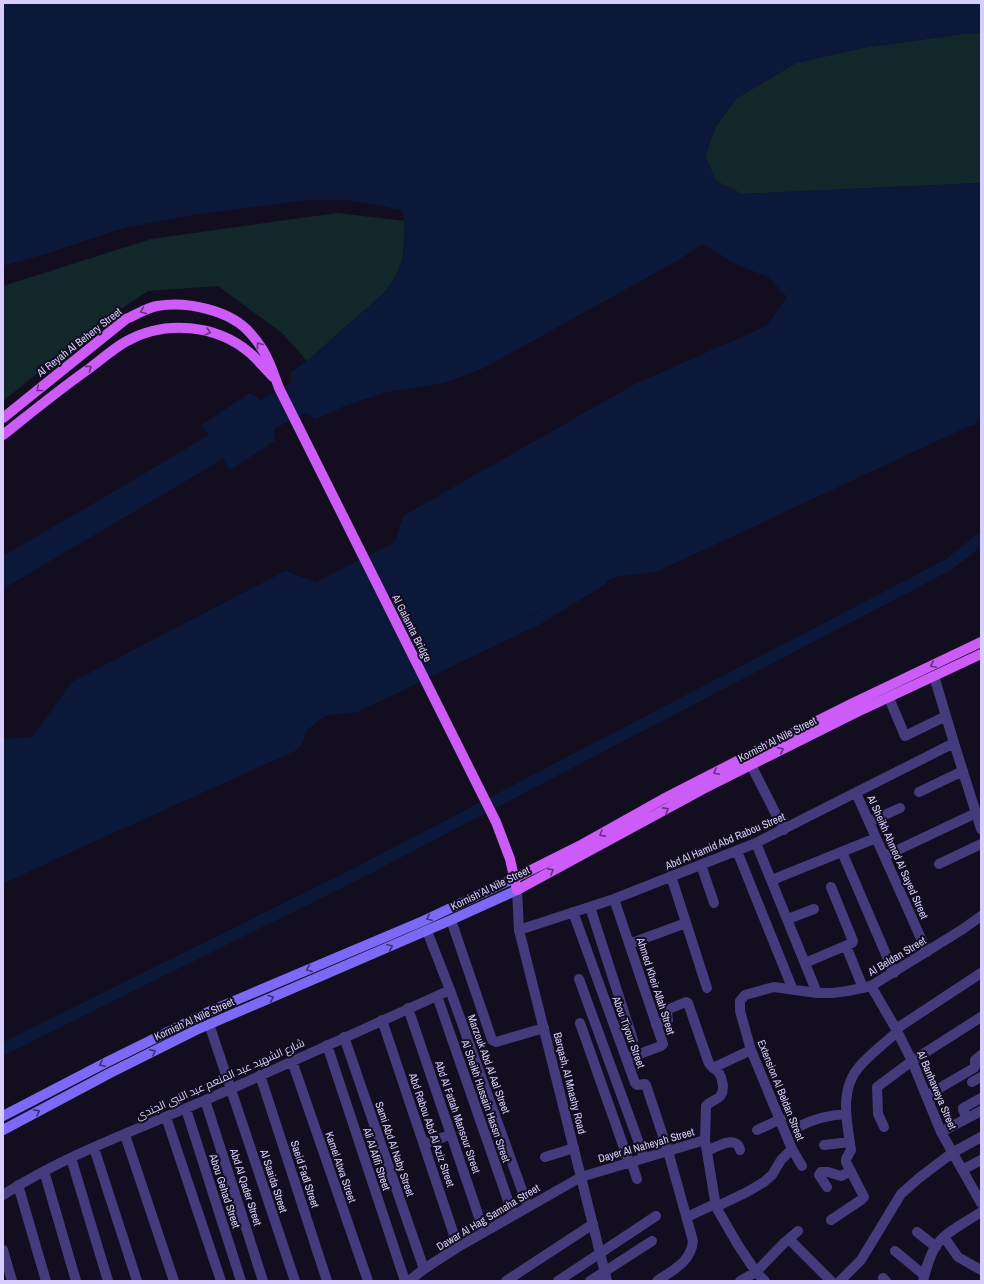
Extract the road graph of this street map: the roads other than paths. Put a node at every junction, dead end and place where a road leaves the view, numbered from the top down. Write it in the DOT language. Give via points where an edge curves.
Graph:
graph roads {
  1 [pos="278,384"];
  2 [pos="3,418"];
  3 [pos="3,434"];
  4 [pos="981,642"];
  5 [pos="981,654"];
  6 [pos="957,659"];
  7 [pos="934,676"];
  8 [pos="888,698"];
  9 [pos="946,716"];
  10 [pos="954,743"];
  11 [pos="751,765"];
  12 [pos="963,771"];
  13 [pos="919,792"];
  14 [pos="856,794"];
  15 [pos="900,808"];
  16 [pos="976,813"];
  17 [pos="869,822"];
  18 [pos="981,828"];
  19 [pos="784,830"];
  20 [pos="876,838"];
  21 [pos="756,843"];
  22 [pos="981,844"];
  23 [pos="737,851"];
  24 [pos="842,852"];
  25 [pos="885,856"];
  26 [pos="939,864"];
  27 [pos="700,865"];
  28 [pos="671,876"];
  29 [pos="515,878"];
  30 [pos="772,880"];
  31 [pos="831,887"];
  32 [pos="517,890"];
  33 [pos="614,899"];
  34 [pos="714,902"];
  35 [pos="590,907"];
  36 [pos="814,909"];
  37 [pos="573,912"];
  38 [pos="981,916"];
  39 [pos="788,919"];
  40 [pos="451,920"];
  41 [pos="686,923"];
  42 [pos="519,930"];
  43 [pos="427,931"];
  44 [pos="370,943"];
  45 [pos="629,944"];
  46 [pos="846,946"];
  47 [pos="927,952"];
  48 [pos="374,954"];
  49 [pos="805,963"];
  50 [pos="894,973"];
  51 [pos="981,973"];
  52 [pos="579,979"];
  53 [pos="867,987"];
  54 [pos="707,988"];
  55 [pos="450,990"];
  56 [pos="793,990"];
  57 [pos="817,993"];
  58 [pos="437,996"];
  59 [pos="224,1005"];
  60 [pos="408,1008"];
  61 [pos="228,1016"];
  62 [pos="981,1017"];
  63 [pos="382,1020"];
  64 [pos="580,1023"];
  65 [pos="209,1024"];
  66 [pos="656,1025"];
  67 [pos="544,1028"];
  68 [pos="897,1031"];
  69 [pos="344,1037"];
  70 [pos="633,1040"];
  71 [pos="327,1045"];
  72 [pos="751,1050"];
  73 [pos="979,1057"];
  74 [pos="626,1059"];
  75 [pos="292,1060"];
  76 [pos="912,1061"];
  77 [pos="713,1068"];
  78 [pos="260,1075"];
  79 [pos="231,1089"];
  80 [pos="926,1096"];
  81 [pos="981,1098"];
  82 [pos="205,1100"];
  83 [pos="186,1109"];
  84 [pos="981,1111"];
  85 [pos="846,1114"];
  86 [pos="3,1116"];
  87 [pos="166,1117"];
  88 [pos="967,1118"];
  89 [pos="781,1119"];
  90 [pos="884,1127"];
  91 [pos="798,1128"];
  92 [pos="3,1130"];
  93 [pos="757,1130"];
  94 [pos="941,1132"];
  95 [pos="125,1135"];
  96 [pos="444,1137"];
  97 [pos="981,1137"];
  98 [pos="705,1140"];
  99 [pos="850,1142"];
  100 [pos="424,1144"];
  101 [pos="824,1145"];
  102 [pos="94,1148"];
  103 [pos="574,1148"];
  104 [pos="792,1149"];
  105 [pos="740,1150"];
  106 [pos="668,1151"];
  107 [pos="707,1151"];
  108 [pos="952,1153"];
  109 [pos="545,1157"];
  110 [pos="644,1157"];
  111 [pos="71,1158"];
  112 [pos="981,1160"];
  113 [pos="630,1162"];
  114 [pos="802,1166"];
  115 [pos="962,1170"];
  116 [pos="44,1171"];
  117 [pos="851,1171"];
  118 [pos="581,1176"];
  119 [pos="637,1179"];
  120 [pos="18,1185"];
  121 [pos="827,1187"];
  122 [pos="3,1195"];
  123 [pos="981,1203"];
  124 [pos="716,1206"];
  125 [pos="528,1207"];
  126 [pos="981,1212"];
  127 [pos="513,1215"];
  128 [pos="656,1216"];
  129 [pos="686,1217"];
  130 [pos="831,1220"];
  131 [pos="593,1224"];
  132 [pos="798,1231"];
  133 [pos="484,1232"];
  134 [pos="918,1232"];
  135 [pos="944,1237"];
  136 [pos="789,1239"];
  137 [pos="652,1241"];
  138 [pos="458,1247"];
  139 [pos="936,1247"];
  140 [pos="3,1250"];
  141 [pos="895,1251"];
  142 [pos="600,1254"];
  143 [pos="424,1269"];
  144 [pos="981,1270"];
  145 [pos="756,1272"];
  146 [pos="606,1276"];
  147 [pos="926,1279"];
  148 [pos="12,1281"];
  149 [pos="46,1281"];
  150 [pos="76,1281"];
  151 [pos="108,1281"];
  152 [pos="137,1281"];
  153 [pos="174,1281"];
  154 [pos="221,1281"];
  155 [pos="241,1281"];
  156 [pos="264,1281"];
  157 [pos="295,1281"];
  158 [pos="327,1281"];
  159 [pos="368,1281"];
  160 [pos="405,1281"];
  161 [pos="408,1281"];
  162 [pos="506,1281"];
  163 [pos="558,1281"];
  164 [pos="590,1281"];
  165 [pos="657,1281"];
  166 [pos="740,1281"];
  167 [pos="765,1281"];
  168 [pos="831,1281"];
  169 [pos="840,1281"];
  1 -- 2 [label="main road, Al Reyah Al Behery Street, one-way" via="263,351 238,322 219,313 199,308 180,305 156,306 126,319"];
  3 -- 1 [label="main road, one-way" via="127,341 149,332 172,327 196,328 236,343 250,353"];
  1 -- 29 [label="main road, Al Galamta Bridge" via="496,822"];
  4 -- 6 [label="main road, Kornish Al Nile Street"];
  5 -- 6 [label="main road, Kornish Al Nile Street"];
  6 -- 7 [label="main road, Kornish Al Nile Street"];
  6 -- 29 [label="main road, Kornish Al Nile Street, one-way" via="743,758"];
  7 -- 8 [label="main road, Kornish Al Nile Street"];
  7 -- 9 [label="street"];
  8 -- 9 [label="street" via="905,736"];
  11 -- 8 [label="main road, Kornish Al Nile Street, one-way"];
  9 -- 10 [label="street"];
  10 -- 12 [label="street"];
  10 -- 14 [label="street, Abd Al Hamid Abd Rabou Street"];
  11 -- 19 [label="street"];
  32 -- 11 [label="main road, Kornish Al Nile Street, one-way"];
  12 -- 13 [label="street"];
  12 -- 16 [label="street"];
  14 -- 17 [label="street, Al Sheikh Ahmed Al Sayed Street"];
  14 -- 19 [label="street, Abd Al Hamid Abd Rabou Street"];
  15 -- 17 [label="street"];
  16 -- 18 [label="street"];
  16 -- 25 [label="street"];
  17 -- 20 [label="street, Al Sheikh Ahmed Al Sayed Street"];
  19 -- 21 [label="street, Abd Al Hamid Abd Rabou Street"];
  20 -- 24 [label="street"];
  20 -- 25 [label="street, Al Sheikh Ahmed Al Sayed Street"];
  21 -- 23 [label="street, Abd Al Hamid Abd Rabou Street"];
  21 -- 30 [label="street"];
  22 -- 26 [label="street"];
  23 -- 27 [label="street, Abd Al Hamid Abd Rabou Street"];
  23 -- 56 [label="street"];
  24 -- 30 [label="street"];
  24 -- 50 [label="street"];
  25 -- 47 [label="street, Al Sheikh Ahmed Al Sayed Street"];
  27 -- 28 [label="street, Abd Al Hamid Abd Rabou Street"];
  27 -- 34 [label="street"];
  28 -- 33 [label="street, Abd Al Hamid Abd Rabou Street"];
  28 -- 41 [label="street"];
  29 -- 32 [label="main road, Al Galamta Bridge"];
  29 -- 44 [label="main road, Kornish Al Nile Street, one-way"];
  30 -- 39 [label="street"];
  31 -- 46 [label="street" via="853,941"];
  32 -- 40 [label="main road, Kornish Al Nile Street"];
  32 -- 42 [label="street, Barqash, Al Mnashy Road"];
  33 -- 35 [label="street, Abd Al Hamid Abd Rabou Street"];
  33 -- 45 [label="street, Ahmed Kheir Allah Street"];
  35 -- 37 [label="street, Abd Al Hamid Abd Rabou Street"];
  35 -- 70 [label="street"];
  36 -- 39 [label="street"];
  37 -- 42 [label="street, Abd Al Hamid Abd Rabou Street"];
  37 -- 74 [label="street, Abou Tiyour Street"];
  38 -- 47 [label="street, Al Beldan Street"];
  39 -- 49 [label="street"];
  40 -- 43 [label="main road, Kornish Al Nile Street"];
  40 -- 67 [label="street" via="492,1040 496,1042"];
  41 -- 45 [label="street"];
  41 -- 54 [label="street"];
  42 -- 67 [label="street, Barqash, Al Mnashy Road"];
  48 -- 43 [label="main road, Kornish Al Nile Street, one-way"];
  43 -- 55 [label="street, Marzouk Abd Al Aal Street"];
  44 -- 48 [label="main road"];
  44 -- 59 [label="main road, Kornish Al Nile Street, one-way"];
  45 -- 66 [label="street, Ahmed Kheir Allah Street"];
  46 -- 49 [label="street"];
  46 -- 53 [label="street, Al Banhaweya Street"];
  47 -- 50 [label="street, Al Beldan Street"];
  61 -- 48 [label="main road, Kornish Al Nile Street, one-way"];
  49 -- 57 [label="street"];
  50 -- 53 [label="street, Al Beldan Street"];
  51 -- 68 [label="street"];
  52 -- 110 [label="street"];
  53 -- 57 [label="street, Al Beldan Street"];
  53 -- 68 [label="street, Al Banhaweya Street"];
  55 -- 58 [label="street, شارع الشهيد عبد المنعم عبد النبى الجندى"];
  55 -- 125 [label="street, Marzouk Abd Al Aal Street"];
  56 -- 57 [label="street, Al Beldan Street"];
  56 -- 72 [label="street, Extension Al Beldan Street" via="774,987 749,993 742,998 739,1006"];
  58 -- 60 [label="street, شارع الشهيد عبد المنعم عبد النبى الجندى"];
  58 -- 127 [label="street, Al Sheikh Hussain Hassn Street"];
  59 -- 61 [label="main road"];
  59 -- 86 [label="main road, Kornish Al Nile Street, one-way" via="112,1059"];
  60 -- 63 [label="street, شارع الشهيد عبد المنعم عبد النبى الجندى"];
  60 -- 133 [label="street, Abd Al Fattah Mansour Street"];
  61 -- 65 [label="main road, Kornish Al Nile Street"];
  62 -- 76 [label="street"];
  63 -- 69 [label="street, شارع الشهيد عبد المنعم عبد النبى الجندى"];
  63 -- 100 [label="street, Abd Rabou Abd Al Aziz Street"];
  64 -- 113 [label="street"];
  65 -- 79 [label="street, Al Saaida Street"];
  92 -- 65 [label="main road, Kornish Al Nile Street, one-way"];
  66 -- 74 [label="street, Ahmed Kheir Allah Street" via="662,1045"];
  66 -- 77 [label="street" via="668,1020 668,1009 688,1003 708,1061"];
  67 -- 103 [label="street, Barqash, Al Mnashy Road"];
  68 -- 76 [label="street, Al Banhaweya Street"];
  68 -- 85 [label="street" via="858,1067 847,1090"];
  69 -- 71 [label="street, شارع الشهيد عبد المنعم عبد النبى الجندى"];
  69 -- 143 [label="street, Sami Abd Al Naby Street"];
  71 -- 75 [label="street, شارع الشهيد عبد المنعم عبد النبى الجندى"];
  71 -- 160 [label="street, Ali Al Afifi Street"];
  72 -- 77 [label="street"];
  72 -- 89 [label="street, Extension Al Beldan Street"];
  73 -- 80 [label="street" via="974,1068"];
  74 -- 106 [label="street, Abou Tiyour Street" via="635,1084 646,1085"];
  75 -- 78 [label="street, شارع الشهيد عبد المنعم عبد النبى الجندى"];
  75 -- 159 [label="street, Kamel Atwa Street"];
  76 -- 80 [label="street, Al Banhaweya Street"];
  76 -- 90 [label="street" via="877,1087 878,1114"];
  77 -- 98 [label="street" via="719,1073 723,1088 721,1095 706,1106"];
  78 -- 79 [label="street, شارع الشهيد عبد المنعم عبد النبى الجندى"];
  78 -- 158 [label="street, Saeid Fadl Street"];
  79 -- 82 [label="street, شارع الشهيد عبد المنعم عبد النبى الجندى"];
  79 -- 157 [label="street, Al Saaida Street"];
  80 -- 94 [label="street, Al Banhaweya Street"];
  81 -- 88 [label="street" via="963,1108"];
  82 -- 83 [label="street, شارع الشهيد عبد المنعم عبد النبى الجندى"];
  82 -- 156 [label="street, Abd Al Qader Street"];
  83 -- 87 [label="street, شارع الشهيد عبد المنعم عبد النبى الجندى"];
  83 -- 155 [label="street, Abou Gehad Street"];
  84 -- 88 [label="street"];
  85 -- 91 [label="street" via="826,1116"];
  85 -- 99 [label="street"];
  87 -- 95 [label="street, شارع الشهيد عبد المنعم عبد النبى الجندى"];
  87 -- 154 [label="street"];
  88 -- 94 [label="street"];
  89 -- 93 [label="street"];
  89 -- 104 [label="street, Extension Al Beldan Street"];
  94 -- 108 [label="street, Al Banhaweya Street"];
  95 -- 102 [label="street, شارع الشهيد عبد المنعم عبد النبى الجندى"];
  95 -- 153 [label="street"];
  96 -- 100 [label="street"];
  97 -- 108 [label="street"];
  98 -- 106 [label="street, Dayer Al Naheyah Street"];
  98 -- 107 [label="street, Dayer Al Naheyah Street"];
  99 -- 101 [label="street"];
  99 -- 117 [label="street" via="852,1150 846,1162"];
  100 -- 138 [label="street, Abd Rabou Abd Al Aziz Street"];
  102 -- 111 [label="street, شارع الشهيد عبد المنعم عبد النبى الجندى"];
  102 -- 152 [label="street"];
  103 -- 109 [label="street"];
  103 -- 118 [label="street, Barqash, Al Mnashy Road"];
  104 -- 114 [label="street"];
  104 -- 124 [label="street, Extension Al Beldan Street" via="764,1182"];
  105 -- 107 [label="street" via="739,1145 732,1141"];
  106 -- 110 [label="street, Dayer Al Naheyah Street"];
  106 -- 129 [label="street"];
  107 -- 124 [label="street, Dayer Al Naheyah Street"];
  108 -- 115 [label="street, Al Banhaweya Street"];
  108 -- 169 [label="street" via="901,1194 861,1260"];
  110 -- 113 [label="street, Dayer Al Naheyah Street"];
  111 -- 116 [label="street, شارع الشهيد عبد المنعم عبد النبى الجندى"];
  111 -- 151 [label="street"];
  112 -- 115 [label="street"];
  113 -- 118 [label="street, Dayer Al Naheyah Street"];
  113 -- 119 [label="street"];
  115 -- 123 [label="street, Al Banhaweya Street"];
  116 -- 120 [label="street, شارع الشهيد عبد المنعم عبد النبى الجندى"];
  116 -- 150 [label="street"];
  117 -- 121 [label="street" via="841,1176 821,1172 819,1175"];
  117 -- 130 [label="street" via="864,1195 863,1198"];
  118 -- 125 [label="street, Dawar Al Hag Samaha Street"];
  118 -- 131 [label="street, Barqash, Al Mnashy Road"];
  120 -- 122 [label="street, شارع الشهيد عبد المنعم عبد النبى الجندى"];
  120 -- 149 [label="street"];
  124 -- 129 [label="street, Extension Al Beldan Street"];
  124 -- 145 [label="street, Dayer Al Naheyah Street"];
  125 -- 127 [label="street, Dawar Al Hag Samaha Street"];
  126 -- 135 [label="street"];
  127 -- 133 [label="street, Dawar Al Hag Samaha Street"];
  128 -- 142 [label="street"];
  129 -- 165 [label="street" via="693,1242 690,1256"];
  131 -- 142 [label="street, Barqash, Al Mnashy Road"];
  131 -- 162 [label="street"];
  132 -- 136 [label="street"];
  133 -- 138 [label="street, Dawar Al Hag Samaha Street"];
  134 -- 139 [label="street"];
  135 -- 139 [label="street"];
  135 -- 144 [label="street" via="958,1257"];
  136 -- 145 [label="street"];
  136 -- 168 [label="street"];
  137 -- 146 [label="street"];
  138 -- 143 [label="street, Dawar Al Hag Samaha Street"];
  139 -- 147 [label="street"];
  140 -- 148 [label="street"];
  141 -- 147 [label="street"];
  142 -- 146 [label="street, Barqash, Al Mnashy Road"];
  142 -- 163 [label="street"];
  143 -- 161 [label="street, Dawar Al Hag Samaha Street"];
  145 -- 166 [label="street"];
  145 -- 167 [label="street, Dayer Al Naheyah Street"];
  146 -- 164 [label="street"];
}
